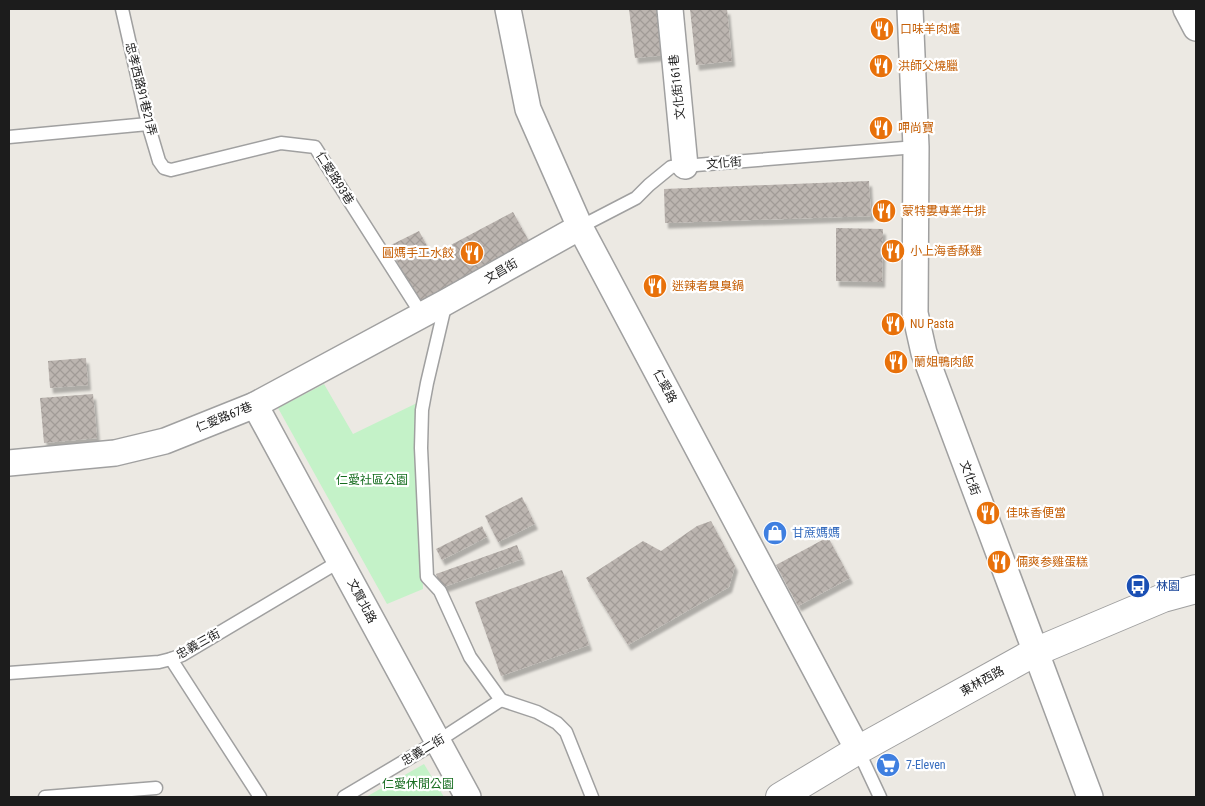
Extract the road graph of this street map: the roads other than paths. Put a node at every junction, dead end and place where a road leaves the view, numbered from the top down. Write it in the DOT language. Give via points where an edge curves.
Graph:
graph roads {
  1 [pos="122,9"];
  2 [pos="508,9"];
  3 [pos="670,9"];
  4 [pos="910,9"];
  5 [pos="1186,9"];
  6 [pos="1196,28"];
  7 [pos="148,124"];
  8 [pos="9,136"];
  9 [pos="916,147"];
  10 [pos="685,166"];
  11 [pos="164,168"];
  12 [pos="580,227"];
  13 [pos="446,302"];
  14 [pos="422,315"];
  15 [pos="256,405"];
  16 [pos="9,463"];
  17 [pos="340,561"];
  18 [pos="1196,589"];
  19 [pos="1035,652"];
  20 [pos="171,659"];
  21 [pos="9,673"];
  22 [pos="501,700"];
  23 [pos="438,741"];
  24 [pos="858,750"];
  25 [pos="156,788"];
  26 [pos="45,797"];
  27 [pos="260,797"];
  28 [pos="344,797"];
  29 [pos="468,797"];
  30 [pos="592,797"];
  31 [pos="780,797"];
  32 [pos="880,797"];
  33 [pos="1090,797"];
  1 -- 7 [label="lane, 忠孝西路91巷21弄"];
  2 -- 12 [label="street, 仁愛路" via="528,110"];
  3 -- 10 [label="street, 文化街161巷"];
  4 -- 9 [label="street, 文化街"];
  5 -- 6 [label="street"];
  7 -- 8 [label="lane"];
  7 -- 11 [label="lane, 忠孝西路91巷21弄"];
  9 -- 10 [label="lane, 文化街"];
  9 -- 19 [label="street, 文化街" via="915,313 924,353"];
  10 -- 12 [label="lane, 文化街" via="671,167 636,198"];
  11 -- 14 [label="lane, 仁愛路93巷" via="171,170 281,143 315,146"];
  12 -- 13 [label="street, 文昌街"];
  12 -- 24 [label="street, 仁愛路"];
  13 -- 14 [label="street, 文昌街"];
  13 -- 22 [label="lane" via="422,410 427,577 440,591 470,657"];
  14 -- 15 [label="street, 仁愛路67巷"];
  15 -- 16 [label="street, 仁愛路67巷" via="165,441 115,453"];
  15 -- 17 [label="street, 文賢北路"];
  17 -- 20 [label="lane, 忠義三街"];
  17 -- 23 [label="street, 文賢北路"];
  18 -- 19 [label="street, 東林西路" via="1162,598"];
  19 -- 24 [label="street, 東林西路"];
  19 -- 33 [label="street, 文化街"];
  20 -- 21 [label="lane, 忠義三街"];
  20 -- 27 [label="lane"];
  22 -- 23 [label="lane, 忠義二街"];
  22 -- 30 [label="lane" via="558,723 566,732"];
  23 -- 28 [label="lane, 忠義二街"];
  23 -- 29 [label="street, 文賢北路"];
  24 -- 31 [label="street, 東林西路"];
  24 -- 32 [label="lane"];
  25 -- 26 [label="lane"];
}
